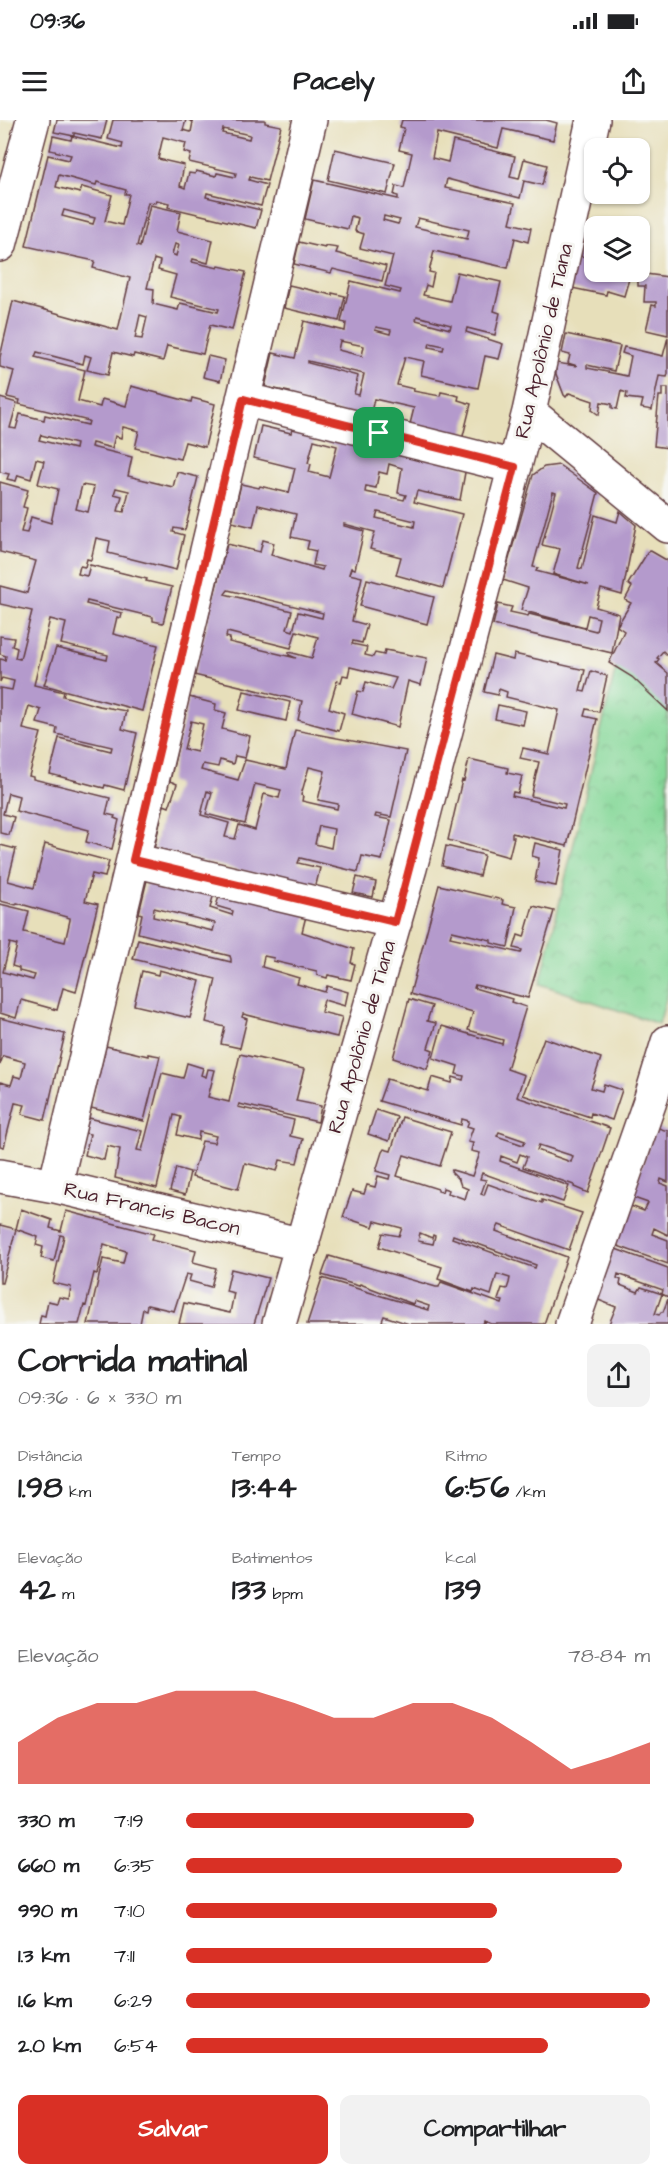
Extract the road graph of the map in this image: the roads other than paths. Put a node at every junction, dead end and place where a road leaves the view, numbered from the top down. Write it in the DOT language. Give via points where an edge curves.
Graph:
graph roads {
  1 [pos="33,120"];
  2 [pos="310,120"];
  3 [pos="593,120"];
  4 [pos="0,246"];
  5 [pos="243,399"];
  6 [pos="529,412"];
  7 [pos="515,467"];
  8 [pos="668,526"];
  9 [pos="133,860"];
  10 [pos="395,922"];
  11 [pos="668,1042"];
  12 [pos="0,1176"];
  13 [pos="55,1186"];
  14 [pos="303,1245"];
  15 [pos="279,1324"];
  16 [pos="572,1324"];
  1 -- 4 [label="street"];
  2 -- 5 [label="street"];
  3 -- 6 [label="street, Rua Apolônio de Tiana"];
  5 -- 7 [label="street"];
  5 -- 9 [label="street"];
  6 -- 7 [label="street, Rua Apolônio de Tiana"];
  6 -- 8 [label="street"];
  7 -- 10 [label="street, Rua Apolônio de Tiana"];
  9 -- 10 [label="street"];
  9 -- 13 [label="street"];
  10 -- 14 [label="street, Rua Apolônio de Tiana"];
  11 -- 16 [label="street"];
  12 -- 13 [label="street, Rua Francis Bacon"];
  13 -- 14 [label="street, Rua Francis Bacon"];
  14 -- 15 [label="street, Rua Apolônio de Tiana"];
}
